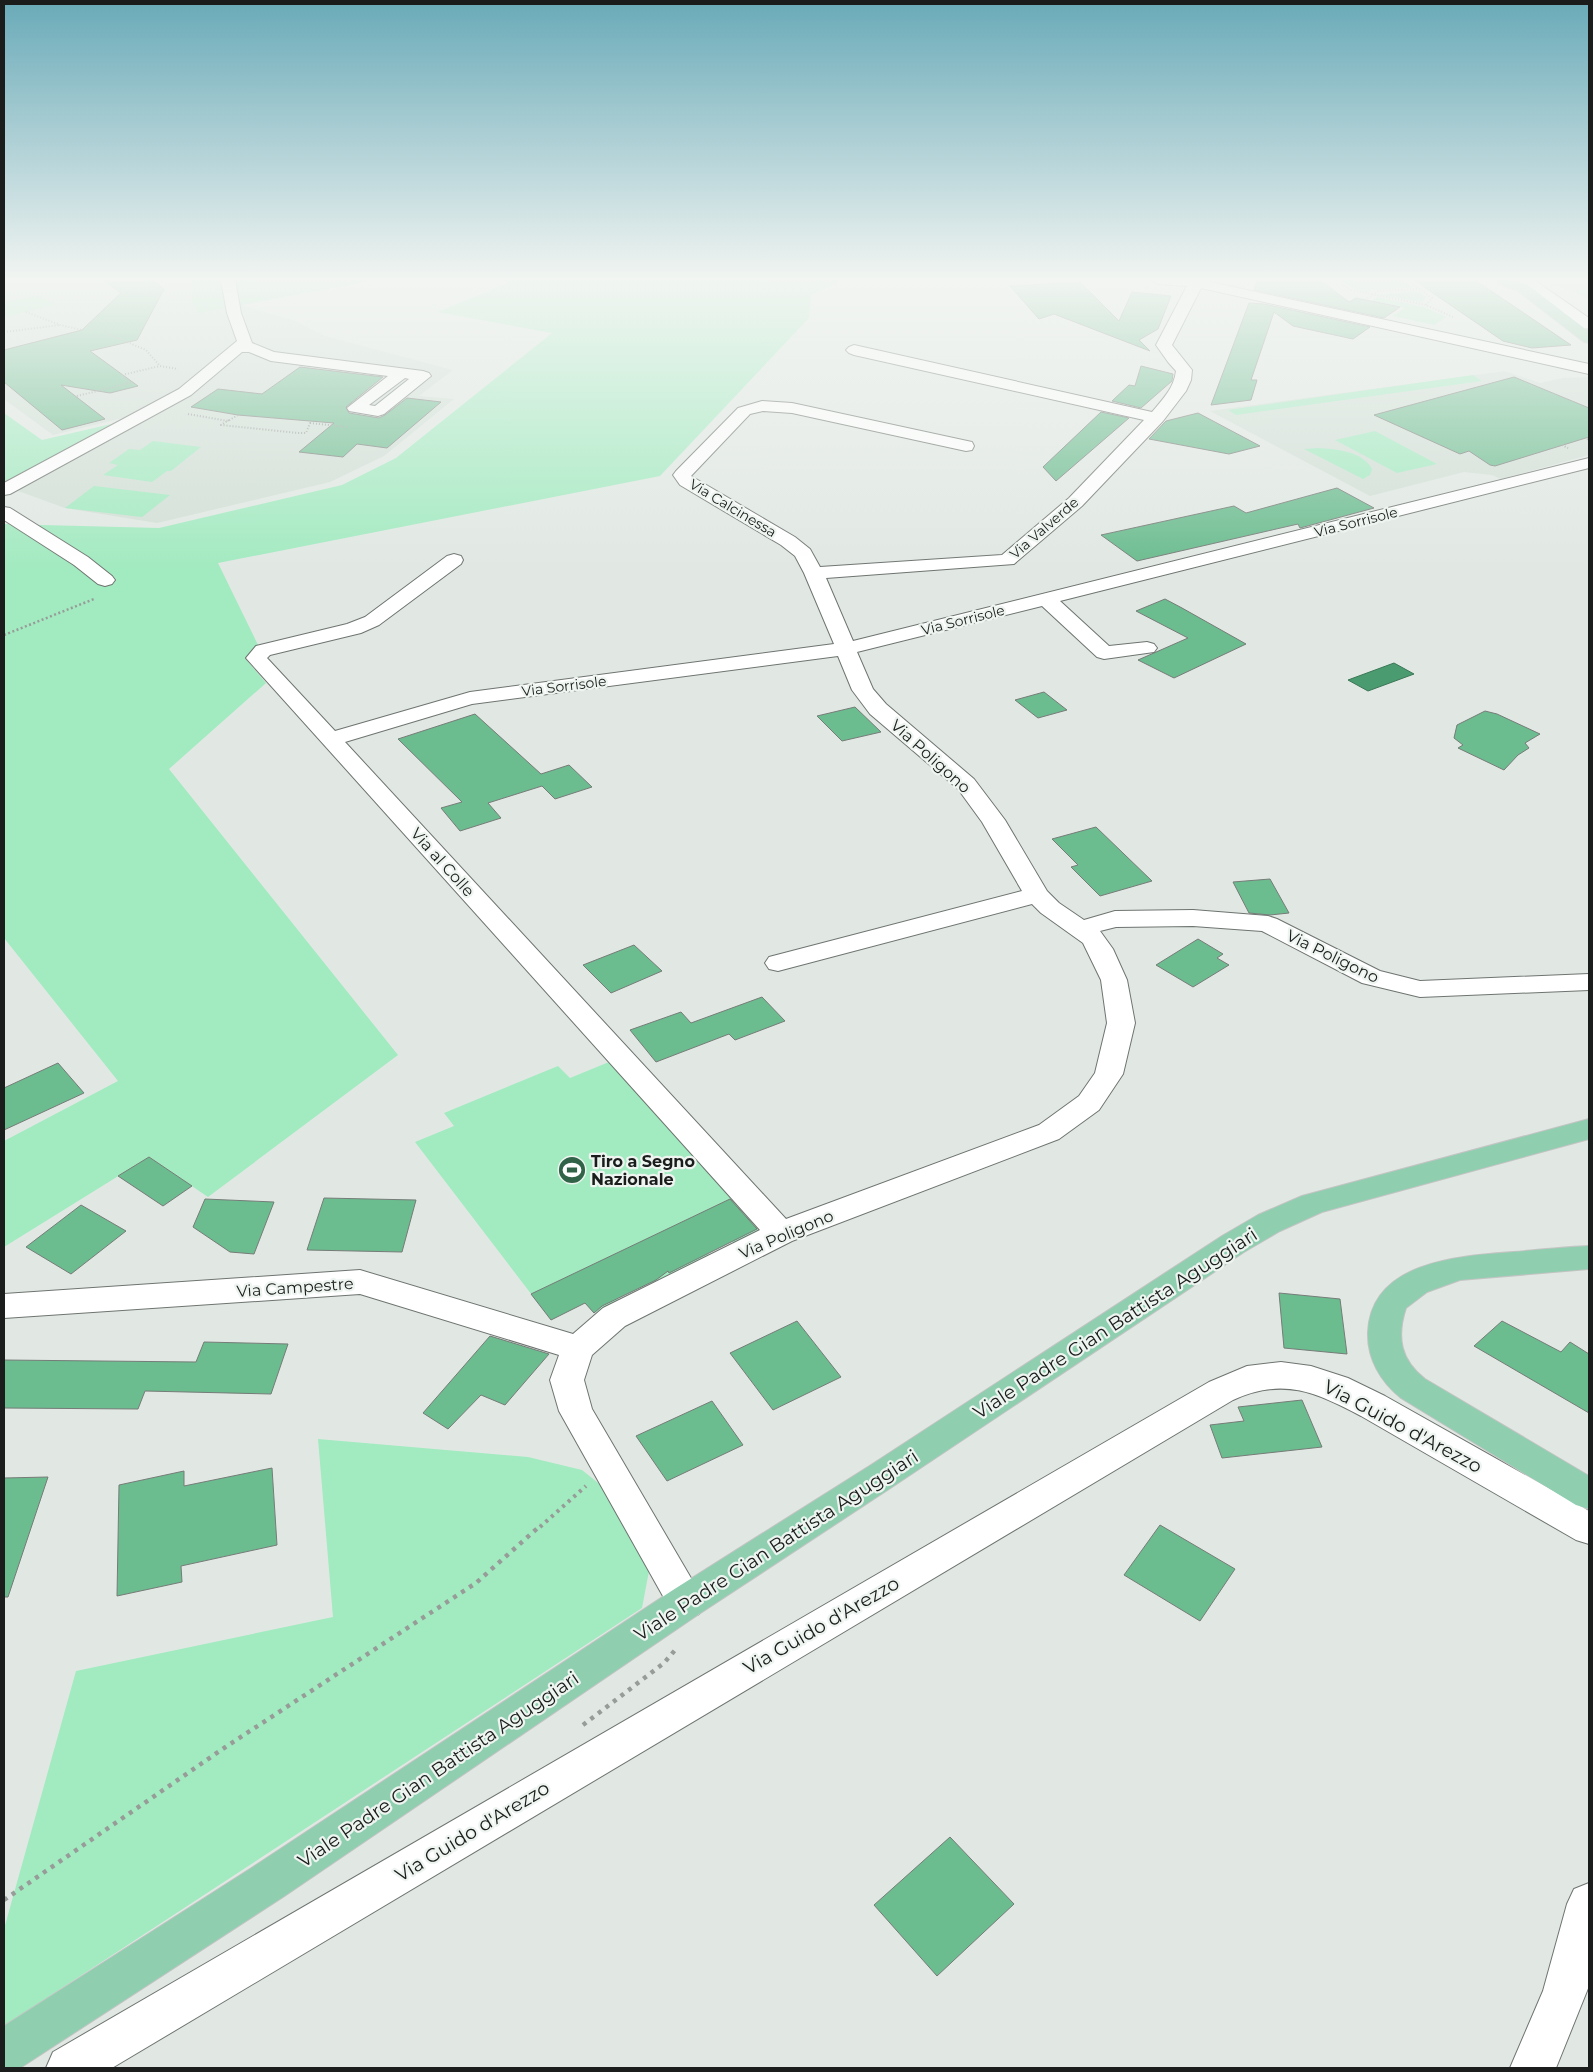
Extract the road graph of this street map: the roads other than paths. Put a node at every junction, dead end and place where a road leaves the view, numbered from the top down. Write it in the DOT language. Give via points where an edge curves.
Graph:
graph roads {
  1 [pos="204,377"];
  2 [pos="973,377"];
  3 [pos="1184,377"];
  4 [pos="1157,418"];
  5 [pos="966,446"];
  6 [pos="1589,463"];
  7 [pos="4,490"];
  8 [pos="4,512"];
  9 [pos="454,560"];
  10 [pos="814,573"];
  11 [pos="105,580"];
  12 [pos="1046,599"];
  13 [pos="1147,648"];
  14 [pos="844,649"];
  15 [pos="331,739"];
  16 [pos="1037,895"];
  17 [pos="1079,929"];
  18 [pos="778,964"];
  19 [pos="1589,982"];
  20 [pos="1589,1129"];
  21 [pos="781,1233"];
  22 [pos="1589,1257"];
  23 [pos="4,1306"];
  24 [pos="578,1348"];
  25 [pos="1589,1494"];
  26 [pos="1589,1529"];
  27 [pos="686,1602"];
  28 [pos="1589,1904"];
  29 [pos="4,2052"];
  30 [pos="69,2068"];
  31 [pos="1533,2068"];
  1 -- 7 [label="street" via="185,392"];
  2 -- 4 [label="street"];
  3 -- 4 [label="street, Via Valverde" via="1178,391"];
  4 -- 10 [label="street, Via Valverde" via="1119,461 1007,560"];
  5 -- 10 [label="street, Via Calcinessa" via="792,408 762,406 744,411 682,475 686,481 788,541 803,553"];
  6 -- 12 [label="street, Via Sorrisole"];
  8 -- 11 [label="street"];
  9 -- 15 [label="street, Via al Colle" via="372,621 354,629 263,650 256,658"];
  10 -- 14 [label="street"];
  12 -- 13 [label="street" via="1104,653"];
  12 -- 14 [label="street, Via Sorrisole"];
  14 -- 15 [label="street, Via Sorrisole" via="470,698"];
  14 -- 16 [label="street, Via Poligono" via="863,690 878,709 966,784 993,820"];
  15 -- 21 [label="street, Via al Colle"];
  16 -- 17 [label="street, Via Poligono"];
  16 -- 18 [label="street"];
  17 -- 19 [label="street, Via Poligono" via="1115,919 1193,918 1268,924 1371,977 1420,989"];
  17 -- 21 [label="street, Via Poligono" via="1093,938 1107,964 1114,980 1121,1023 1109,1074 1089,1102 1049,1132"];
  20 -- 27 [label="main road, Viale Padre Gian Battista Aguggiari" via="1313,1204 1268,1223"];
  21 -- 24 [label="street, Via Poligono" via="614,1317"];
  22 -- 25 [label="main road" via="1460,1268 1439,1274 1411,1286 1394,1300 1386,1317 1385,1336 1393,1369 1406,1384"];
  23 -- 24 [label="street, Via Campestre" via="360,1282"];
  24 -- 27 [label="street" via="567,1380 576,1411"];
  26 -- 30 [label="street, Via Guido d'Arezzo" via="1336,1387 1311,1378 1281,1375 1247,1380 1221,1391 1130,1444"];
  27 -- 29 [label="main road, Viale Padre Gian Battista Aguggiari" via="268,1882"];
  28 -- 31 [label="street" via="1565,1993"];
}
